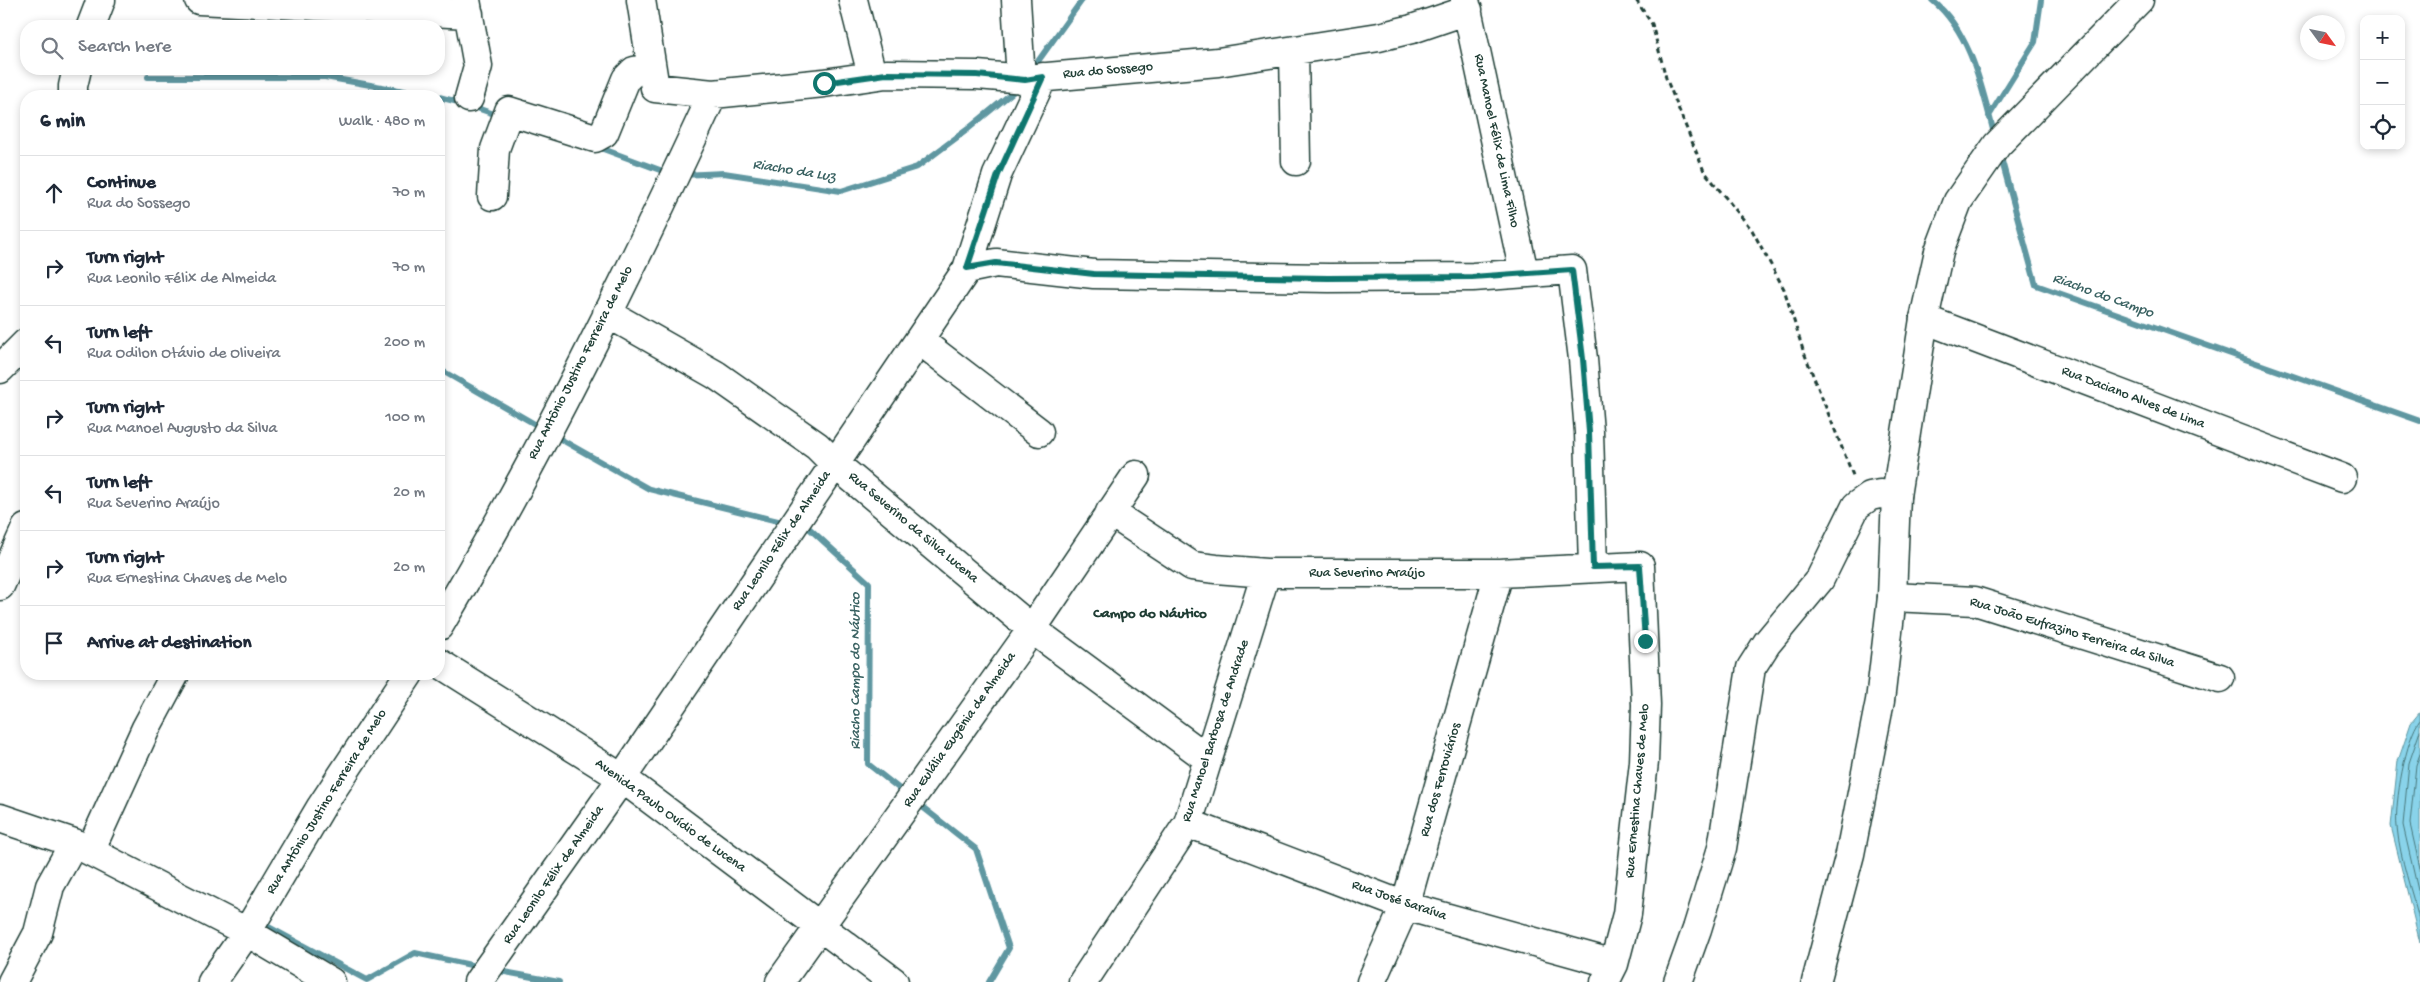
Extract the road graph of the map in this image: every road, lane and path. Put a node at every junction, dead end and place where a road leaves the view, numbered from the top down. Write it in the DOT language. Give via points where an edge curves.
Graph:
graph roads {
  1 [pos="101,0"];
  2 [pos="199,0"];
  3 [pos="641,0"];
  4 [pos="853,0"];
  5 [pos="1016,0"];
  6 [pos="1636,0"];
  7 [pos="2139,0"];
  8 [pos="291,3"];
  9 [pos="1466,5"];
  10 [pos="468,7"];
  11 [pos="93,20"];
  12 [pos="1294,52"];
  13 [pos="76,75"];
  14 [pos="872,75"];
  15 [pos="652,78"];
  16 [pos="1032,78"];
  17 [pos="72,90"];
  18 [pos="713,94"];
  19 [pos="468,98"];
  20 [pos="1296,161"];
  21 [pos="492,196"];
  22 [pos="967,268"];
  23 [pos="1524,273"];
  24 [pos="607,313"];
  25 [pos="1924,319"];
  26 [pos="919,340"];
  27 [pos="1039,432"];
  28 [pos="834,464"];
  29 [pos="1136,475"];
  30 [pos="2342,478"];
  31 [pos="1896,496"];
  32 [pos="1863,499"];
  33 [pos="1110,512"];
  34 [pos="20,541"];
  35 [pos="1640,566"];
  36 [pos="1593,567"];
  37 [pos="1266,573"];
  38 [pos="1499,573"];
  39 [pos="0,586"];
  40 [pos="1892,598"];
  41 [pos="445,615"];
  42 [pos="1032,629"];
  43 [pos="445,667"];
  44 [pos="2220,678"];
  45 [pos="171,680"];
  46 [pos="405,680"];
  47 [pos="1208,759"];
  48 [pos="622,778"];
  49 [pos="0,818"];
  50 [pos="1188,823"];
  51 [pos="82,847"];
  52 [pos="1405,906"];
  53 [pos="820,927"];
  54 [pos="247,932"];
  55 [pos="1610,973"];
  56 [pos="12,982"];
  57 [pos="212,982"];
  58 [pos="331,982"];
  59 [pos="478,982"];
  60 [pos="780,982"];
  61 [pos="894,982"];
  62 [pos="1083,982"];
  63 [pos="1370,982"];
  64 [pos="1678,982"];
  65 [pos="1816,982"];
  1 -- 11 [label="street"];
  2 -- 8 [label="street"];
  3 -- 15 [label="street"];
  4 -- 14 [label="street"];
  5 -- 16 [label="street"];
  6 -- 32 [label="path" via="1652,24 1666,78 1704,171 1752,230 1784,289 1803,350"];
  7 -- 25 [label="street" via="1997,145 1958,201 1939,251"];
  8 -- 10 [label="street"];
  9 -- 12 [label="street, Rua do Sossego" via="1412,29"];
  9 -- 23 [label="street, Rua Manoel Félix de Lima Filho"];
  10 -- 19 [label="street" via="478,66"];
  12 -- 16 [label="street, Rua do Sossego"];
  12 -- 20 [label="street"];
  13 -- 17 [label="street"];
  14 -- 16 [label="street, Rua do Sossego"];
  14 -- 18 [label="street, Rua do Sossego"];
  15 -- 18 [label="street, Rua do Sossego"];
  15 -- 21 [label="street" via="634,71 626,79 604,133 595,138 509,111 496,149"];
  16 -- 22 [label="street, Rua Leonilo Félix de Almeida"];
  18 -- 24 [label="street, Rua Antônio Justino Ferreira de Melo"];
  22 -- 23 [label="street" via="996,263 1094,274 1328,278 1472,277"];
  22 -- 26 [label="street, Rua Leonilo Félix de Almeida"];
  23 -- 36 [label="street" via="1572,270 1589,432"];
  24 -- 28 [label="street, Rua Severino da Silva Lucena" via="716,375 817,446"];
  24 -- 41 [label="street, Rua Antônio Justino Ferreira de Melo" via="532,461"];
  25 -- 30 [label="street, Rua Daciano Alves de Lima"];
  25 -- 31 [label="street"];
  26 -- 27 [label="street"];
  26 -- 28 [label="street, Rua Leonilo Félix de Almeida"];
  28 -- 42 [label="street, Rua Severino da Silva Lucena"];
  28 -- 48 [label="street, Rua Leonilo Félix de Almeida"];
  29 -- 33 [label="street, Rua Eulália Eugênia de Almeida"];
  31 -- 32 [label="street" via="1880,494"];
  31 -- 40 [label="street"];
  32 -- 64 [label="street" via="1851,514 1820,578 1767,643 1751,668 1722,848"];
  33 -- 37 [label="street, Rua Severino Araújo" via="1192,566"];
  33 -- 42 [label="street, Rua Eulália Eugênia de Almeida"];
  34 -- 39 [label="street"];
  35 -- 36 [label="street, Rua Severino Araújo"];
  35 -- 55 [label="street, Rua Ernestina Chaves de Melo" via="1646,705 1644,762 1627,914"];
  36 -- 38 [label="street, Rua Severino Araújo"];
  37 -- 38 [label="street, Rua Severino Araújo"];
  37 -- 47 [label="street, Rua Manoel Barbosa de Andrade"];
  38 -- 52 [label="street, Rua dos Ferroviários"];
  40 -- 44 [label="street, Rua João Eufrazino Ferreira da Silva" via="1975,600"];
  40 -- 65 [label="street" via="1880,701 1850,854"];
  42 -- 47 [label="street, Rua Severino da Silva Lucena"];
  42 -- 53 [label="street, Rua Eulália Eugênia de Almeida"];
  43 -- 48 [label="street, Avenida Paulo Ovídio de Lucena"];
  45 -- 51 [label="street"];
  46 -- 54 [label="street, Rua Antônio Justino Ferreira de Melo" via="321,807"];
  47 -- 50 [label="street, Rua Manoel Barbosa de Andrade"];
  48 -- 53 [label="street, Avenida Paulo Ovídio de Lucena"];
  48 -- 59 [label="street, Rua Leonilo Félix de Almeida"];
  49 -- 51 [label="street"];
  50 -- 52 [label="street, Rua José Saraíva"];
  50 -- 62 [label="street, Rua Manoel Barbosa de Andrade"];
  51 -- 54 [label="street"];
  51 -- 56 [label="street" via="50,886 38,933"];
  52 -- 55 [label="street, Rua José Saraíva"];
  52 -- 63 [label="street, Rua dos Ferroviários"];
  53 -- 60 [label="street, Rua Eulália Eugênia de Almeida"];
  53 -- 61 [label="street, Avenida Paulo Ovídio de Lucena"];
  54 -- 57 [label="street, Rua Antônio Justino Ferreira de Melo"];
  54 -- 58 [label="street"];
}
